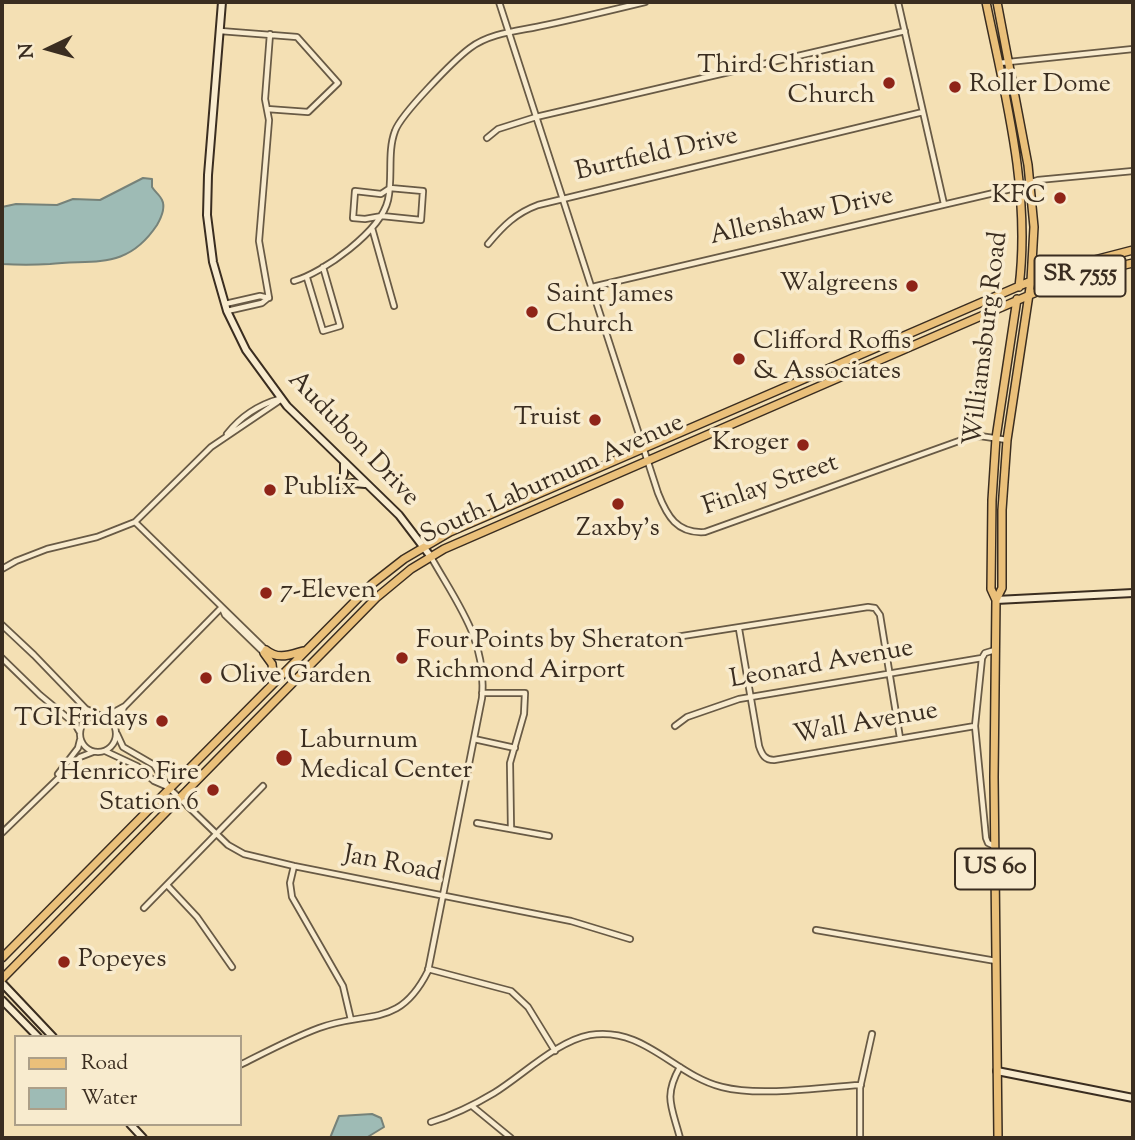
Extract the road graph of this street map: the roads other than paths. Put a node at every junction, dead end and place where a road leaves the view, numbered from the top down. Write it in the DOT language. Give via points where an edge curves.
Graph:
graph roads {
  1 [pos="222,2"];
  2 [pos="499,2"];
  3 [pos="645,2"];
  4 [pos="898,2"];
  5 [pos="986,2"];
  6 [pos="997,2"];
  7 [pos="220,31"];
  8 [pos="905,31"];
  9 [pos="509,33"];
  10 [pos="270,34"];
  11 [pos="1133,49"];
  12 [pos="1009,62"];
  13 [pos="998,63"];
  14 [pos="267,109"];
  15 [pos="923,112"];
  16 [pos="536,117"];
  17 [pos="487,138"];
  18 [pos="1133,171"];
  19 [pos="1031,182"];
  20 [pos="1021,186"];
  21 [pos="390,188"];
  22 [pos="563,198"];
  23 [pos="944,204"];
  24 [pos="382,216"];
  25 [pos="372,228"];
  26 [pos="488,244"];
  27 [pos="1133,250"];
  28 [pos="1133,263"];
  29 [pos="323,267"];
  30 [pos="307,277"];
  31 [pos="294,281"];
  32 [pos="1031,281"];
  33 [pos="1020,286"];
  34 [pos="592,287"];
  35 [pos="1029,295"];
  36 [pos="1017,300"];
  37 [pos="394,306"];
  38 [pos="226,308"];
  39 [pos="282,398"];
  40 [pos="996,438"];
  41 [pos="1007,440"];
  42 [pos="643,448"];
  43 [pos="647,460"];
  44 [pos="344,463"];
  45 [pos="366,484"];
  46 [pos="135,522"];
  47 [pos="423,547"];
  48 [pos="431,557"];
  49 [pos="2,569"];
  50 [pos="1133,593"];
  51 [pos="996,600"];
  52 [pos="222,607"];
  53 [pos="2,625"];
  54 [pos="739,629"];
  55 [pos="644,642"];
  56 [pos="995,650"];
  57 [pos="264,651"];
  58 [pos="304,651"];
  59 [pos="982,657"];
  60 [pos="2,658"];
  61 [pos="889,672"];
  62 [pos="274,681"];
  63 [pos="482,692"];
  64 [pos="751,697"];
  65 [pos="125,706"];
  66 [pos="102,716"];
  67 [pos="675,726"];
  68 [pos="975,726"];
  69 [pos="115,727"];
  70 [pos="117,734"];
  71 [pos="80,737"];
  72 [pos="900,738"];
  73 [pos="474,739"];
  74 [pos="515,748"];
  75 [pos="105,751"];
  76 [pos="93,752"];
  77 [pos="51,783"];
  78 [pos="263,786"];
  79 [pos="169,788"];
  80 [pos="180,799"];
  81 [pos="477,822"];
  82 [pos="512,829"];
  83 [pos="2,833"];
  84 [pos="217,834"];
  85 [pos="549,836"];
  86 [pos="995,847"];
  87 [pos="294,866"];
  88 [pos="167,885"];
  89 [pos="442,895"];
  90 [pos="144,908"];
  91 [pos="816,930"];
  92 [pos="630,939"];
  93 [pos="2,957"];
  94 [pos="996,961"];
  95 [pos="232,967"];
  96 [pos="428,969"];
  97 [pos="2,981"];
  98 [pos="2,1000"];
  99 [pos="351,1020"];
  100 [pos="872,1034"];
  101 [pos="36,1035"];
  102 [pos="51,1035"];
  103 [pos="555,1051"];
  104 [pos="242,1064"];
  105 [pos="680,1067"];
  106 [pos="997,1071"];
  107 [pos="861,1085"];
  108 [pos="1133,1098"];
  109 [pos="472,1106"];
  110 [pos="431,1122"];
  111 [pos="511,1138"];
  112 [pos="680,1138"];
  113 [pos="860,1138"];
  114 [pos="998,1138"];
  1 -- 7 [label="street, Audubon Drive"];
  2 -- 9 [label="street, Finlay Street"];
  3 -- 9 [label="street"];
  4 -- 8 [label="street"];
  5 -- 13 [label="main road, Williamsburg Road / US 60"];
  6 -- 12 [label="main road, Williamsburg Road / US 60"];
  7 -- 10 [label="street"];
  7 -- 38 [label="street, Audubon Drive" via="207,215 213,262"];
  8 -- 15 [label="street"];
  8 -- 16 [label="street"];
  9 -- 16 [label="street, Finlay Street"];
  9 -- 21 [label="street" via="468,49 403,118 395,131"];
  10 -- 14 [label="street"];
  10 -- 14 [label="street" via="297,37 338,83 308,112"];
  11 -- 12 [label="street"];
  12 -- 13 [label="street"];
  12 -- 19 [label="main road, Williamsburg Road / US 60"];
  13 -- 20 [label="main road, Williamsburg Road / US 60"];
  14 -- 38 [label="street" via="259,242 269,298"];
  15 -- 22 [label="street, Burtfield Drive"];
  15 -- 23 [label="street"];
  16 -- 17 [label="street" via="499,129"];
  16 -- 22 [label="street, Finlay Street"];
  18 -- 19 [label="street, Allenshaw Drive"];
  19 -- 20 [label="street, Allenshaw Drive"];
  19 -- 32 [label="main road, Williamsburg Road / US 60"];
  20 -- 23 [label="street, Allenshaw Drive"];
  20 -- 33 [label="main road, Williamsburg Road / US 60"];
  21 -- 24 [label="street"];
  21 -- 24 [label="street" via="382,194 355,191 353,218"];
  21 -- 24 [label="street" via="423,191 421,220"];
  22 -- 26 [label="street, Burtfield Drive" via="525,210"];
  22 -- 34 [label="street, Finlay Street"];
  23 -- 34 [label="street, Allenshaw Drive"];
  24 -- 25 [label="street"];
  25 -- 29 [label="street"];
  25 -- 37 [label="street"];
  27 -- 32 [label="main road, South Laburnum Avenue / SR 7555"];
  28 -- 35 [label="main road, South Laburnum Avenue / SR 7555"];
  29 -- 30 [label="street"];
  29 -- 30 [label="street" via="340,326 323,331"];
  30 -- 31 [label="street"];
  32 -- 33 [label="main road, South Laburnum Avenue"];
  32 -- 35 [label="main road, Williamsburg Road / US 60"];
  33 -- 36 [label="main road, Williamsburg Road / US 60"];
  33 -- 42 [label="main road, South Laburnum Avenue"];
  34 -- 42 [label="street, Finlay Street"];
  35 -- 36 [label="main road, South Laburnum Avenue"];
  35 -- 41 [label="main road, Williamsburg Road / US 60"];
  36 -- 40 [label="main road, Williamsburg Road / US 60"];
  36 -- 43 [label="main road, South Laburnum Avenue"];
  38 -- 39 [label="street, Audubon Drive" via="246,350"];
  39 -- 44 [label="street, Audubon Drive"];
  39 -- 46 [label="street" via="261,404 235,424"];
  40 -- 41 [label="street, Finlay Street"];
  40 -- 43 [label="street, Finlay Street" via="970,438 698,532 683,529 667,516"];
  40 -- 51 [label="main road, Williamsburg Road / US 60" via="991,561 991,589"];
  41 -- 51 [label="main road, Williamsburg Road / US 60" via="1002,588"];
  42 -- 43 [label="street, Finlay Street"];
  42 -- 47 [label="main road, South Laburnum Avenue"];
  43 -- 48 [label="main road, South Laburnum Avenue"];
  44 -- 45 [label="street, Audubon Drive"];
  44 -- 45 [label="street" via="339,485"];
  45 -- 47 [label="street, Audubon Drive" via="399,515"];
  46 -- 49 [label="street" via="47,549"];
  46 -- 52 [label="street"];
  47 -- 48 [label="street, Audubon Drive"];
  47 -- 58 [label="main road, South Laburnum Avenue" via="379,577"];
  48 -- 63 [label="street, Audubon Drive" via="477,641"];
  48 -- 80 [label="main road, South Laburnum Avenue" via="376,598"];
  50 -- 51 [label="street"];
  51 -- 56 [label="main road, Williamsburg Road / US 60"];
  52 -- 57 [label="street"];
  52 -- 65 [label="street"];
  53 -- 66 [label="street" via="86,709"];
  54 -- 55 [label="street"];
  54 -- 61 [label="street" via="876,609"];
  54 -- 64 [label="street"];
  56 -- 59 [label="street, Leonard Avenue"];
  56 -- 86 [label="main road, Williamsburg Road / US 60"];
  57 -- 58 [label="main road" via="281,657"];
  57 -- 62 [label="main road"];
  58 -- 62 [label="main road, South Laburnum Avenue"];
  59 -- 61 [label="street, Leonard Avenue"];
  59 -- 68 [label="street"];
  60 -- 71 [label="street" via="75,724"];
  61 -- 64 [label="street, Leonard Avenue"];
  61 -- 72 [label="street"];
  62 -- 79 [label="main road, South Laburnum Avenue"];
  63 -- 73 [label="street, Audubon Drive"];
  63 -- 74 [label="street" via="525,694"];
  64 -- 67 [label="street, Leonard Avenue" via="721,704"];
  64 -- 72 [label="street, Wall Avenue" via="765,758"];
  65 -- 66 [label="street"];
  65 -- 69 [label="street"];
  66 -- 69 [label="street"];
  66 -- 71 [label="street" via="87,719"];
  68 -- 72 [label="street, Wall Avenue"];
  68 -- 86 [label="street" via="986,838"];
  69 -- 70 [label="street"];
  70 -- 75 [label="street"];
  70 -- 79 [label="street" via="123,747 154,765"];
  71 -- 76 [label="street"];
  71 -- 77 [label="street" via="78,748"];
  73 -- 74 [label="street"];
  73 -- 89 [label="street, Audubon Drive"];
  74 -- 82 [label="street" via="510,763"];
  75 -- 76 [label="street"];
  75 -- 79 [label="street"];
  76 -- 77 [label="street" via="80,757"];
  77 -- 83 [label="street"];
  78 -- 84 [label="street"];
  79 -- 80 [label="street, Jan Road"];
  79 -- 93 [label="main road, South Laburnum Avenue"];
  80 -- 84 [label="street, Jan Road"];
  80 -- 97 [label="main road, South Laburnum Avenue"];
  81 -- 82 [label="street"];
  82 -- 85 [label="street"];
  84 -- 87 [label="street, Jan Road" via="238,852"];
  84 -- 88 [label="street"];
  86 -- 94 [label="main road, Williamsburg Road / US 60"];
  87 -- 89 [label="street, Jan Road"];
  87 -- 99 [label="street" via="292,897 343,986"];
  88 -- 90 [label="street"];
  88 -- 95 [label="street"];
  89 -- 92 [label="street, Jan Road" via="571,921"];
  89 -- 96 [label="street, Audubon Drive"];
  91 -- 94 [label="street"];
  94 -- 106 [label="main road, Williamsburg Road / US 60"];
  96 -- 99 [label="street" via="401,1006 381,1016"];
  96 -- 103 [label="street" via="511,991 528,1007"];
  97 -- 102 [label="street"];
  98 -- 101 [label="street"];
  99 -- 104 [label="street" via="311,1031"];
  100 -- 107 [label="street"];
  103 -- 105 [label="street" via="587,1035 619,1034 645,1044"];
  103 -- 109 [label="street"];
  105 -- 107 [label="street" via="710,1083 740,1090"];
  105 -- 112 [label="street" via="669,1090"];
  106 -- 108 [label="street"];
  106 -- 114 [label="main road, Williamsburg Road / US 60"];
  107 -- 113 [label="street"];
  109 -- 110 [label="street"];
  109 -- 111 [label="street"];
}
